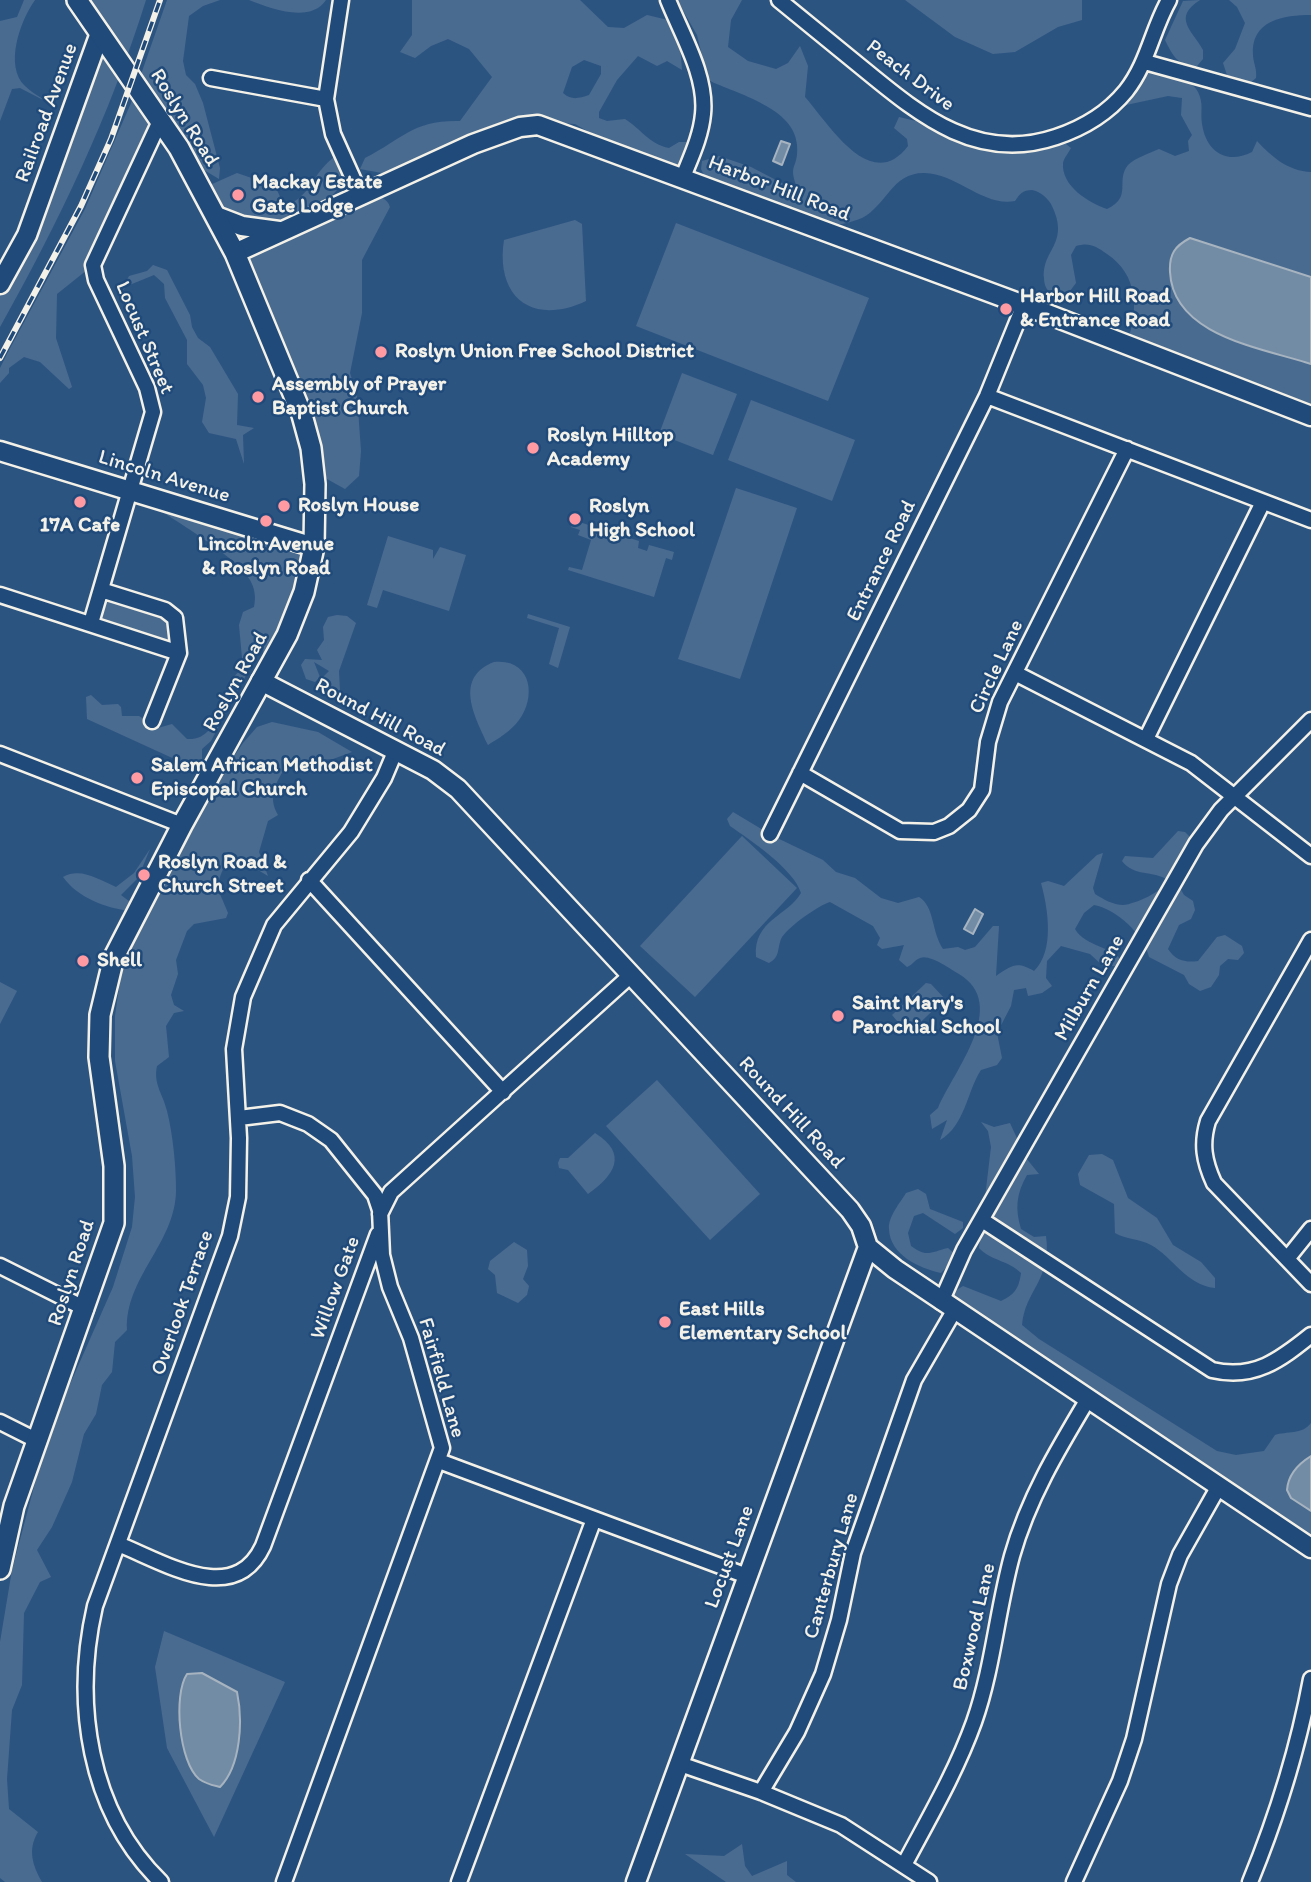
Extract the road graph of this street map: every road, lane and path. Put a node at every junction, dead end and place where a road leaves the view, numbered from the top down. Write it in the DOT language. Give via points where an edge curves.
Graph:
graph roads {
  1 [pos="341,0"];
  2 [pos="668,0"];
  3 [pos="779,0"];
  4 [pos="1169,0"];
  5 [pos="78,2"];
  6 [pos="100,33"];
  7 [pos="1145,62"];
  8 [pos="87,66"];
  9 [pos="211,78"];
  10 [pos="326,99"];
  11 [pos="1311,108"];
  12 [pos="161,120"];
  13 [pos="683,177"];
  14 [pos="359,194"];
  15 [pos="216,216"];
  16 [pos="279,231"];
  17 [pos="235,253"];
  18 [pos="0,284"];
  19 [pos="1024,305"];
  20 [pos="987,396"];
  21 [pos="1311,416"];
  22 [pos="1127,449"];
  23 [pos="0,451"];
  24 [pos="130,491"];
  25 [pos="1263,502"];
  26 [pos="1311,520"];
  27 [pos="314,547"];
  28 [pos="101,590"];
  29 [pos="0,595"];
  30 [pos="91,623"];
  31 [pos="179,653"];
  32 [pos="1015,673"];
  33 [pos="261,681"];
  34 [pos="1311,720"];
  35 [pos="152,721"];
  36 [pos="1146,739"];
  37 [pos="395,751"];
  38 [pos="0,754"];
  39 [pos="800,773"];
  40 [pos="1236,795"];
  41 [pos="182,825"];
  42 [pos="770,834"];
  43 [pos="1311,856"];
  44 [pos="309,880"];
  45 [pos="1311,940"];
  46 [pos="631,975"];
  47 [pos="503,1092"];
  48 [pos="239,1118"];
  49 [pos="380,1210"];
  50 [pos="982,1220"];
  51 [pos="1311,1229"];
  52 [pos="868,1247"];
  53 [pos="1287,1259"];
  54 [pos="0,1266"];
  55 [pos="1311,1284"];
  56 [pos="948,1307"];
  57 [pos="86,1309"];
  58 [pos="1311,1335"];
  59 [pos="1088,1399"];
  60 [pos="0,1422"];
  61 [pos="37,1441"];
  62 [pos="439,1461"];
  63 [pos="1219,1486"];
  64 [pos="593,1519"];
  65 [pos="118,1544"];
  66 [pos="1311,1548"];
  67 [pos="0,1569"];
  68 [pos="747,1576"];
  69 [pos="1311,1679"];
  70 [pos="680,1764"];
  71 [pos="761,1792"];
  72 [pos="904,1865"];
  73 [pos="162,1882"];
  74 [pos="284,1882"];
  75 [pos="459,1882"];
  76 [pos="636,1882"];
  77 [pos="929,1882"];
  78 [pos="1074,1882"];
  79 [pos="1250,1882"];
  1 -- 10 [label="street"];
  2 -- 13 [label="street" via="701,83 704,103 701,128"];
  3 -- 7 [label="street, Peach Drive" via="917,113 943,129 990,144 1044,141 1097,118 1118,100"];
  4 -- 7 [label="street, Peach Drive"];
  5 -- 6 [label="main road, Roslyn Road"];
  5 -- 8 [label="street" via="87,29"];
  6 -- 8 [label="street, Railroad Avenue"];
  6 -- 12 [label="main road, Roslyn Road"];
  7 -- 11 [label="street"];
  8 -- 18 [label="street, Railroad Avenue" via="27,235"];
  9 -- 10 [label="street"];
  10 -- 14 [label="street" via="333,134"];
  12 -- 15 [label="main road, Roslyn Road"];
  12 -- 24 [label="street, Locust Street" via="93,265 152,406"];
  13 -- 14 [label="street, Harbor Hill Road" via="558,130 531,125 507,130"];
  13 -- 19 [label="street, Harbor Hill Road"];
  14 -- 16 [label="street, Harbor Hill Road"];
  15 -- 16 [label="street" via="253,229"];
  15 -- 17 [label="main road, Roslyn Road"];
  16 -- 17 [label="street, Harbor Hill Road"];
  17 -- 27 [label="main road, Roslyn Road" via="299,405 308,438 316,491"];
  19 -- 20 [label="street, Entrance Road"];
  19 -- 21 [label="street, Harbor Hill Road"];
  20 -- 22 [label="street"];
  20 -- 39 [label="street, Entrance Road"];
  22 -- 25 [label="street"];
  22 -- 32 [label="street, Circle Lane"];
  23 -- 24 [label="street, Lincoln Avenue"];
  24 -- 27 [label="street, Lincoln Avenue"];
  24 -- 28 [label="street, Locust Street"];
  25 -- 26 [label="street"];
  25 -- 36 [label="street"];
  27 -- 33 [label="main road, Roslyn Road" via="292,625"];
  28 -- 30 [label="street, Locust Street"];
  28 -- 31 [label="street" via="171,614 177,625"];
  29 -- 30 [label="street"];
  30 -- 31 [label="street"];
  31 -- 35 [label="street"];
  32 -- 36 [label="street"];
  32 -- 39 [label="street, Circle Lane" via="992,724 982,790 969,810 949,826 924,833 900,831"];
  33 -- 37 [label="street, Round Hill Road"];
  33 -- 41 [label="main road, Roslyn Road"];
  34 -- 40 [label="street, Milburn Lane"];
  36 -- 40 [label="street" via="1201,769"];
  37 -- 44 [label="street, Overlook Terrace" via="351,832"];
  37 -- 46 [label="street, Round Hill Road" via="433,770 457,789"];
  38 -- 41 [label="street"];
  39 -- 42 [label="street, Entrance Road"];
  40 -- 43 [label="street"];
  40 -- 50 [label="street, Milburn Lane" via="1196,844"];
  41 -- 57 [label="main road, Roslyn Road" via="120,941 104,987 99,1057 116,1207 110,1241"];
  44 -- 47 [label="street"];
  44 -- 48 [label="street, Overlook Terrace" via="274,925 243,997 233,1067"];
  45 -- 53 [label="street" via="1208,1121 1203,1146 1214,1183"];
  46 -- 47 [label="street, Willow Gate"];
  46 -- 52 [label="street, Round Hill Road" via="850,1210"];
  47 -- 49 [label="street, Willow Gate" via="391,1192"];
  48 -- 49 [label="street, Fairfield Lane" via="280,1113 308,1124 339,1151 375,1195"];
  48 -- 65 [label="street, Overlook Terrace" via="238,1197 230,1236"];
  49 -- 62 [label="street, Fairfield Lane" via="382,1255 436,1419 442,1448"];
  49 -- 65 [label="street, Willow Gate" via="372,1254 255,1562 236,1577 213,1579"];
  50 -- 56 [label="street, Milburn Lane" via="949,1279"];
  50 -- 58 [label="street" via="1212,1370 1239,1374 1266,1368"];
  51 -- 53 [label="street"];
  52 -- 56 [label="street, Round Hill Road"];
  52 -- 68 [label="street, Locust Lane"];
  53 -- 55 [label="street"];
  54 -- 57 [label="street"];
  56 -- 59 [label="street, Round Hill Road"];
  56 -- 71 [label="street, Canterbury Lane" via="914,1380 853,1553 823,1674 797,1732"];
  57 -- 61 [label="main road, Roslyn Road"];
  59 -- 63 [label="street, Round Hill Road"];
  59 -- 72 [label="street, Boxwood Lane" via="1031,1502 1013,1555 974,1722"];
  60 -- 61 [label="street"];
  61 -- 67 [label="main road, Roslyn Road" via="14,1506"];
  62 -- 64 [label="street, Fairfield Lane"];
  62 -- 74 [label="street"];
  63 -- 66 [label="street, Round Hill Road"];
  63 -- 78 [label="street" via="1169,1584 1134,1739 1096,1840"];
  64 -- 68 [label="street, Fairfield Lane"];
  64 -- 75 [label="street"];
  65 -- 73 [label="street, Overlook Terrace" via="88,1637 85,1714 90,1748 110,1806 122,1831"];
  68 -- 70 [label="street, Locust Lane"];
  69 -- 79 [label="street" via="1296,1749"];
  70 -- 71 [label="street"];
  70 -- 76 [label="street, Locust Lane"];
  71 -- 72 [label="street" via="841,1825"];
  72 -- 77 [label="street"];
}
